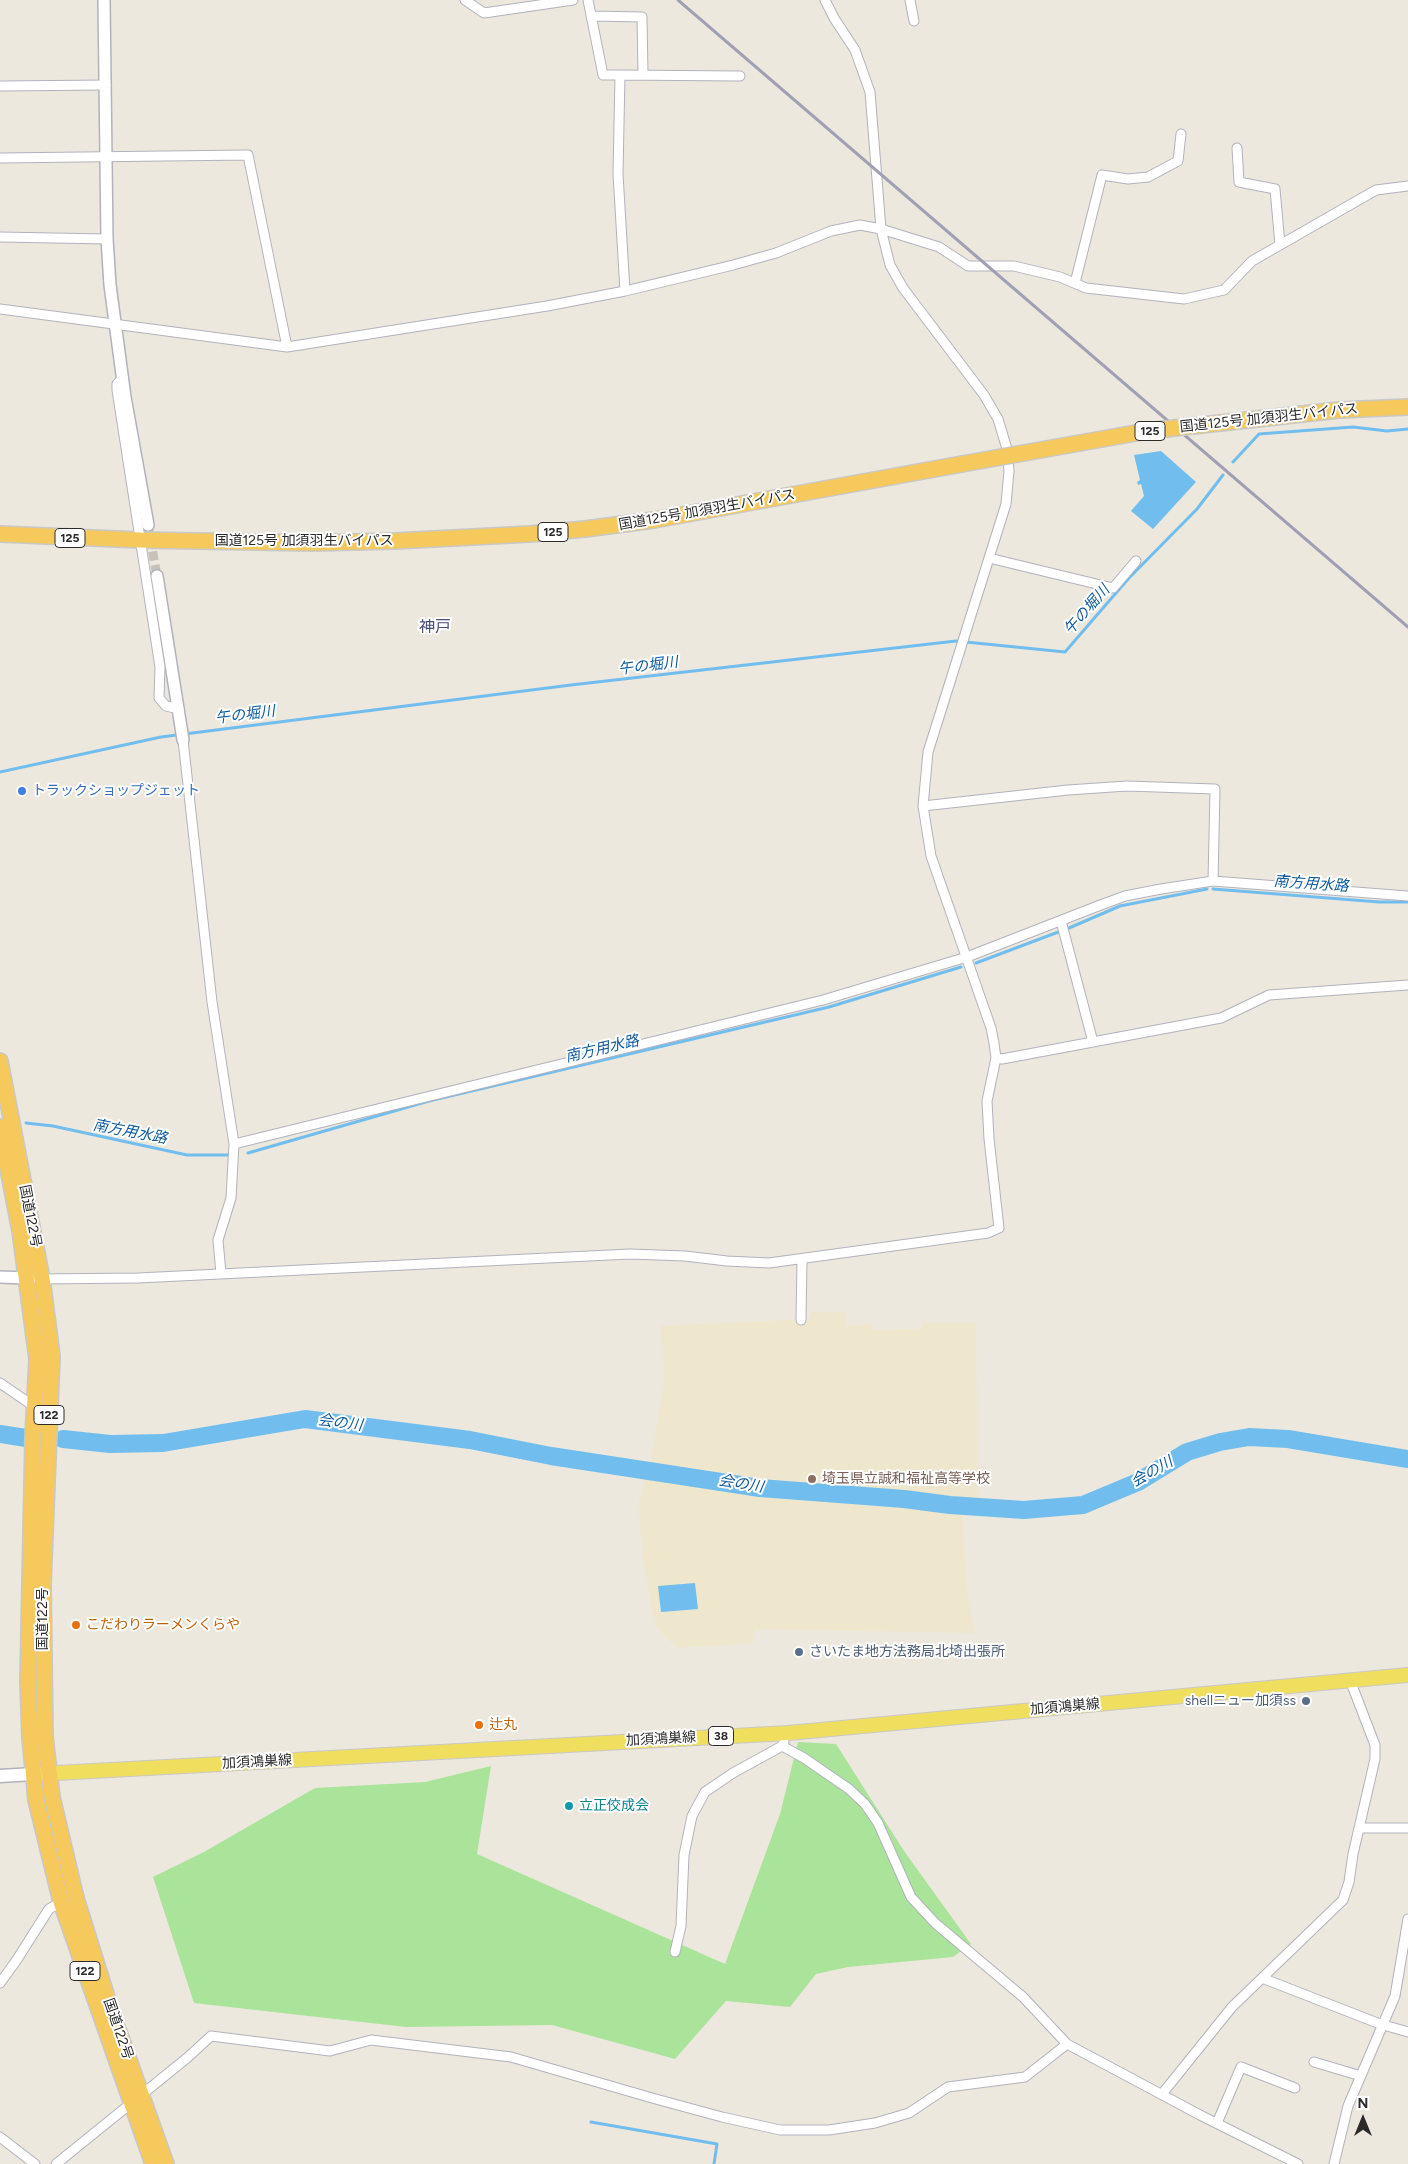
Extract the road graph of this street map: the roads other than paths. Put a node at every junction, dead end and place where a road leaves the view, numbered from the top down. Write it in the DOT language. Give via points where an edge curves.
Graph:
graph roads {
  1 [pos="104,0"];
  2 [pos="464,0"];
  3 [pos="573,0"];
  4 [pos="588,0"];
  5 [pos="825,0"];
  6 [pos="910,0"];
  7 [pos="591,16"];
  8 [pos="914,21"];
  9 [pos="620,75"];
  10 [pos="643,75"];
  11 [pos="740,76"];
  12 [pos="106,85"];
  13 [pos="0,86"];
  14 [pos="1181,134"];
  15 [pos="1237,148"];
  16 [pos="107,156"];
  17 [pos="0,158"];
  18 [pos="1408,186"];
  19 [pos="881,229"];
  20 [pos="0,237"];
  21 [pos="107,239"];
  22 [pos="1280,245"];
  23 [pos="1075,283"];
  24 [pos="625,291"];
  25 [pos="0,310"];
  26 [pos="115,324"];
  27 [pos="287,347"];
  28 [pos="123,378"];
  29 [pos="1408,407"];
  30 [pos="148,525"];
  31 [pos="0,534"];
  32 [pos="140,540"];
  33 [pos="989,558"];
  34 [pos="1136,561"];
  35 [pos="157,576"];
  36 [pos="179,709"];
  37 [pos="184,740"];
  38 [pos="924,806"];
  39 [pos="1213,881"];
  40 [pos="1408,896"];
  41 [pos="1061,921"];
  42 [pos="967,957"];
  43 [pos="1408,985"];
  44 [pos="1093,1042"];
  45 [pos="996,1058"];
  46 [pos="0,1061"];
  47 [pos="0,1127"];
  48 [pos="234,1144"];
  49 [pos="802,1260"];
  50 [pos="222,1274"];
  51 [pos="0,1277"];
  52 [pos="34,1278"];
  53 [pos="801,1320"];
  54 [pos="0,1383"];
  55 [pos="35,1407"];
  56 [pos="1408,1675"];
  57 [pos="1350,1680"];
  58 [pos="785,1740"];
  59 [pos="50,1773"];
  60 [pos="33,1774"];
  61 [pos="0,1776"];
  62 [pos="1360,1828"];
  63 [pos="1408,1828"];
  64 [pos="61,1902"];
  65 [pos="1408,1919"];
  66 [pos="675,1952"];
  67 [pos="1262,1978"];
  68 [pos="0,1983"];
  69 [pos="1384,2026"];
  70 [pos="1408,2032"];
  71 [pos="1067,2044"];
  72 [pos="1314,2062"];
  73 [pos="1361,2076"];
  74 [pos="1294,2088"];
  75 [pos="1162,2094"];
  76 [pos="136,2099"];
  77 [pos="1217,2123"];
  78 [pos="0,2137"];
  79 [pos="35,2164"];
  80 [pos="56,2164"];
  81 [pos="153,2164"];
  82 [pos="166,2164"];
  83 [pos="1298,2164"];
  84 [pos="1334,2164"];
  1 -- 12 [label="street"];
  2 -- 3 [label="street" via="484,13"];
  4 -- 7 [label="street"];
  5 -- 19 [label="street" via="855,50 870,92"];
  6 -- 8 [label="street"];
  7 -- 9 [label="street" via="602,75"];
  7 -- 10 [label="street" via="642,17"];
  9 -- 10 [label="street"];
  9 -- 24 [label="street" via="618,174"];
  10 -- 11 [label="street"];
  12 -- 13 [label="street"];
  12 -- 16 [label="street"];
  14 -- 23 [label="street" via="1178,161 1148,177 1128,179 1102,175"];
  15 -- 22 [label="street" via="1239,182 1275,189"];
  16 -- 17 [label="street"];
  16 -- 21 [label="street"];
  16 -- 27 [label="street" via="248,155"];
  18 -- 22 [label="street" via="1376,190"];
  19 -- 23 [label="street" via="939,248 968,266 1014,266"];
  19 -- 24 [label="street" via="851,225 776,253"];
  19 -- 33 [label="street" via="890,266 903,288 984,395 1004,434 1008,490"];
  20 -- 21 [label="street"];
  21 -- 26 [label="street"];
  22 -- 23 [label="street" via="1252,261 1224,290 1184,299 1086,288"];
  24 -- 27 [label="street"];
  25 -- 26 [label="street"];
  26 -- 27 [label="street"];
  26 -- 28 [label="street"];
  28 -- 30 [label="street"];
  28 -- 32 [label="street" via="117,384 117,390"];
  29 -- 32 [label="highway, 国道125号 加須羽生バイパス / 125, bridge" via="1339,410 1147,431 654,520 585,529 468,538 313,543"];
  31 -- 32 [label="highway, 国道125号 加須羽生バイパス / 125"];
  32 -- 36 [label="street" via="160,667 158,698 166,706"];
  33 -- 34 [label="street" via="1113,588"];
  33 -- 38 [label="street" via="928,752"];
  35 -- 36 [label="street"];
  36 -- 37 [label="street"];
  37 -- 48 [label="street" via="212,1002"];
  38 -- 39 [label="street" via="1127,786 1215,789"];
  38 -- 42 [label="street" via="931,856"];
  39 -- 40 [label="street"];
  39 -- 41 [label="street" via="1125,896"];
  41 -- 42 [label="street"];
  41 -- 44 [label="street"];
  42 -- 45 [label="street" via="991,1028"];
  42 -- 48 [label="street" via="823,1000"];
  43 -- 44 [label="street" via="1269,995 1221,1018"];
  44 -- 45 [label="street"];
  45 -- 49 [label="street" via="988,1101 999,1228 988,1233"];
  46 -- 52 [label="highway, 国道122号 / 122"];
  47 -- 52 [label="highway, 国道122号 / 122"];
  48 -- 50 [label="street" via="231,1198 218,1240"];
  49 -- 50 [label="street" via="769,1263 630,1254"];
  49 -- 53 [label="street"];
  50 -- 52 [label="street"];
  51 -- 52 [label="street"];
  52 -- 55 [label="highway, 国道122号 / 122"];
  52 -- 59 [label="highway, 国道122号 / 122" via="52,1356 43,1584 44,1710"];
  54 -- 55 [label="street"];
  55 -- 60 [label="highway, 国道122号 / 122" via="28,1682"];
  56 -- 57 [label="main road, 加須鴻巣線 / 38"];
  57 -- 58 [label="main road, 加須鴻巣線 / 38"];
  57 -- 62 [label="street" via="1376,1745 1376,1759"];
  58 -- 59 [label="main road, 加須鴻巣線 / 38"];
  58 -- 66 [label="street" via="705,1792 692,1816 684,1855 681,1926"];
  58 -- 71 [label="street" via="865,1804 878,1823 912,1897 935,1923 1023,1997"];
  59 -- 60 [label="main road, 加須鴻巣線 / 38"];
  59 -- 76 [label="highway, 国道122号 / 122" via="59,1830 76,1898"];
  60 -- 61 [label="main road"];
  60 -- 64 [label="highway, 国道122号 / 122" via="43,1832"];
  62 -- 63 [label="street"];
  62 -- 67 [label="street" via="1343,1900"];
  64 -- 68 [label="street" via="49,1909"];
  64 -- 76 [label="highway, 国道122号 / 122"];
  65 -- 69 [label="street" via="1395,1996"];
  67 -- 69 [label="street"];
  67 -- 75 [label="street" via="1232,2007"];
  69 -- 70 [label="street"];
  69 -- 73 [label="street"];
  71 -- 75 [label="street"];
  71 -- 76 [label="street" via="1025,2077 948,2088 909,2113 875,2124 829,2130 780,2130 722,2117 511,2057 370,2040 330,2051 211,2036"];
  72 -- 73 [label="street"];
  73 -- 84 [label="street" via="1348,2106"];
  74 -- 77 [label="street" via="1240,2067"];
  75 -- 77 [label="street"];
  76 -- 80 [label="street"];
  76 -- 81 [label="highway, 国道122号 / 122"];
  76 -- 82 [label="highway, 国道122号 / 122"];
  77 -- 83 [label="street"];
  78 -- 79 [label="street"];
}
